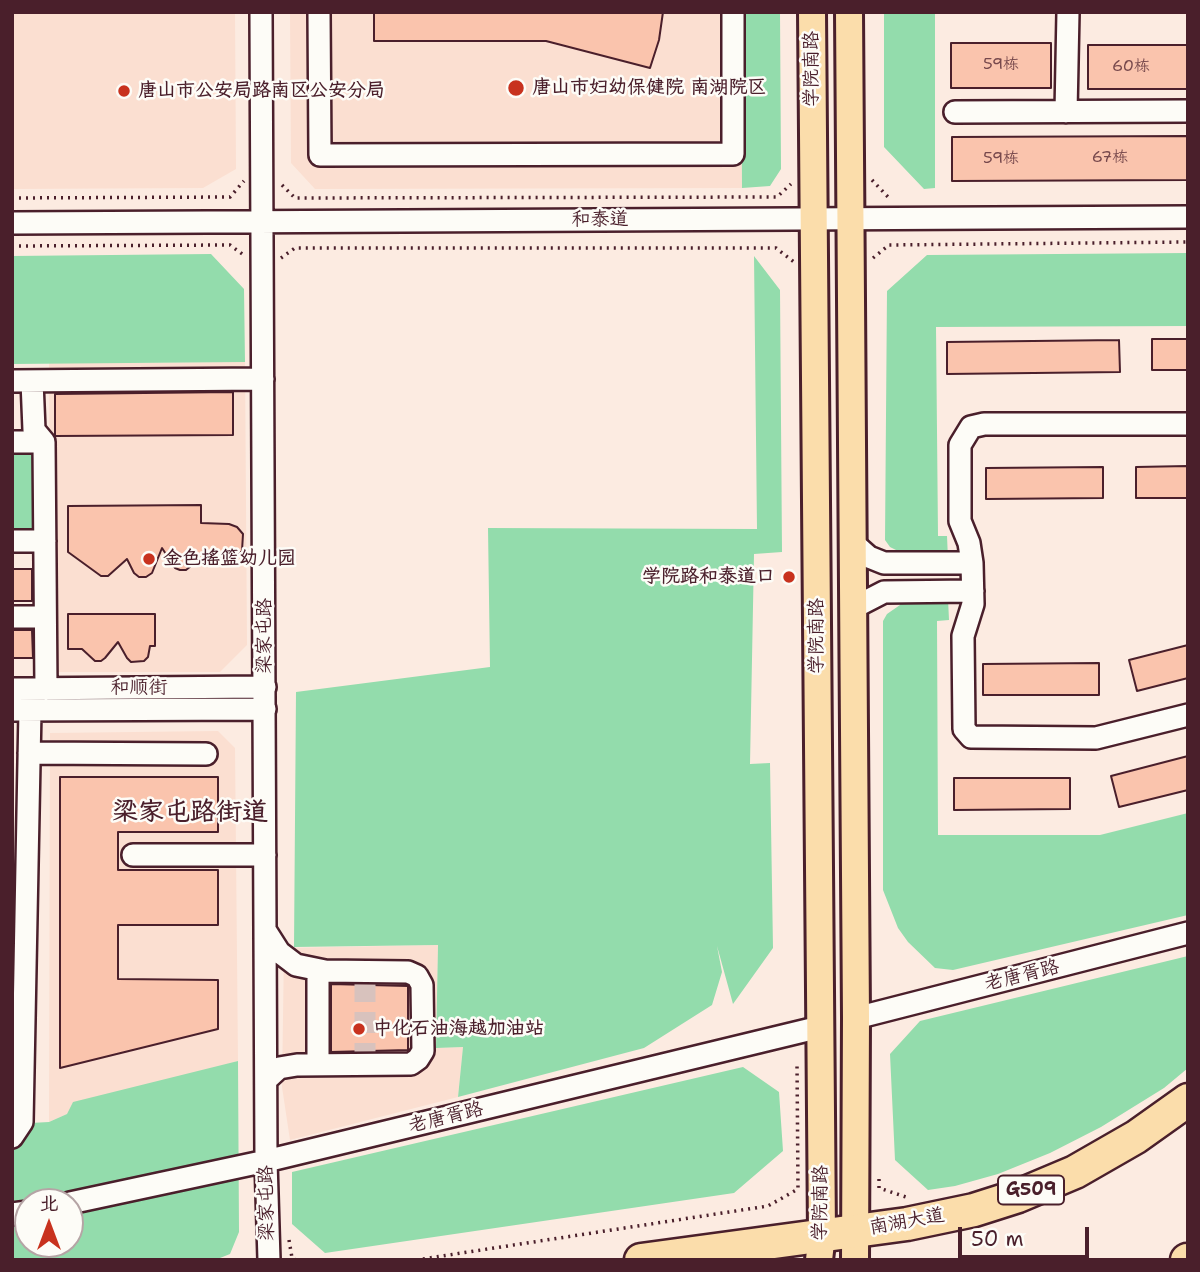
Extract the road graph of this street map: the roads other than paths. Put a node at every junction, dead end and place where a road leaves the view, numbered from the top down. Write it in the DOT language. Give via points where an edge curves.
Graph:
graph roads {
  1 [pos="261,12"];
  2 [pos="319,12"];
  3 [pos="733,12"];
  4 [pos="812,12"];
  5 [pos="849,12"];
  6 [pos="1068,12"];
  7 [pos="1188,111"];
  8 [pos="955,112"];
  9 [pos="1066,112"];
  10 [pos="1188,217"];
  11 [pos="814,219"];
  12 [pos="850,219"];
  13 [pos="262,220"];
  14 [pos="12,223"];
  15 [pos="263,379"];
  16 [pos="22,381"];
  17 [pos="1188,424"];
  18 [pos="12,442"];
  19 [pos="44,442"];
  20 [pos="12,541"];
  21 [pos="45,541"];
  22 [pos="852,542"];
  23 [pos="972,563"];
  24 [pos="973,591"];
  25 [pos="853,608"];
  26 [pos="12,617"];
  27 [pos="45,617"];
  28 [pos="265,687"];
  29 [pos="12,689"];
  30 [pos="46,689"];
  31 [pos="265,709"];
  32 [pos="21,710"];
  33 [pos="1188,715"];
  34 [pos="29,753"];
  35 [pos="206,754"];
  36 [pos="20,822"];
  37 [pos="133,855"];
  38 [pos="265,855"];
  39 [pos="265,930"];
  40 [pos="1188,933"];
  41 [pos="318,970"];
  42 [pos="856,1018"];
  43 [pos="18,1027"];
  44 [pos="809,1030"];
  45 [pos="318,1065"];
  46 [pos="266,1080"];
  47 [pos="1188,1100"];
  48 [pos="12,1137"];
  49 [pos="266,1161"];
  50 [pos="84,1200"];
  51 [pos="855,1246"];
  52 [pos="820,1247"];
  53 [pos="269,1260"];
  54 [pos="641,1260"];
  1 -- 13 [label="street, 梁家屯路"];
  2 -- 3 [label="street" via="320,155 375,155 733,154"];
  4 -- 11 [label="main road, 学院南路"];
  5 -- 12 [label="main road, 学院南路"];
  6 -- 9 [label="street"];
  7 -- 9 [label="street"];
  8 -- 9 [label="street"];
  10 -- 12 [label="street, 和泰道"];
  11 -- 12 [label="street, 和泰道"];
  11 -- 13 [label="street, 和泰道"];
  11 -- 44 [label="main road, 学院南路"];
  12 -- 22 [label="main road, 学院南路"];
  13 -- 14 [label="street, 和泰道"];
  13 -- 15 [label="street, 梁家屯路"];
  15 -- 16 [label="street"];
  15 -- 28 [label="street, 梁家屯路"];
  16 -- 19 [label="street" via="34,430"];
  17 -- 23 [label="street" via="984,424 971,428 960,445 960,521"];
  18 -- 19 [label="street"];
  19 -- 21 [label="street"];
  20 -- 21 [label="street"];
  21 -- 27 [label="street"];
  22 -- 23 [label="street" via="869,558 884,563"];
  22 -- 25 [label="main road, 学院南路"];
  23 -- 24 [label="street"];
  24 -- 25 [label="street" via="884,592"];
  24 -- 33 [label="street" via="963,636 964,729 971,737 1096,738"];
  25 -- 42 [label="main road, 学院南路"];
  26 -- 27 [label="street"];
  27 -- 30 [label="street"];
  28 -- 30 [label="street, 和顺街"];
  28 -- 31 [label="street, 梁家屯路"];
  29 -- 30 [label="street, 和顺街"];
  31 -- 32 [label="street, 和顺街"];
  31 -- 38 [label="street, 梁家屯路"];
  32 -- 34 [label="street"];
  34 -- 35 [label="street"];
  34 -- 36 [label="street"];
  36 -- 43 [label="street"];
  37 -- 38 [label="street"];
  38 -- 39 [label="street, 梁家屯路"];
  39 -- 41 [label="street" via="279,952 296,965"];
  39 -- 46 [label="street, 梁家屯路"];
  40 -- 42 [label="street, 老唐胥路"];
  41 -- 45 [label="street"];
  41 -- 45 [label="street" via="417,976 422,985 423,1051 411,1064"];
  42 -- 51 [label="main road, 学院南路"];
  43 -- 48 [label="street" via="22,1122"];
  44 -- 49 [label="street, 老唐胥路"];
  44 -- 52 [label="main road, 学院南路"];
  45 -- 46 [label="street" via="279,1068"];
  46 -- 49 [label="street, 梁家屯路"];
  47 -- 51 [label="highway, 南湖大道 / G509" via="1075,1172 1018,1196 907,1224"];
  49 -- 50 [label="street, 老唐胥路"];
  49 -- 53 [label="street, 梁家屯路"];
  51 -- 52 [label="highway, 南湖大道 / G509"];
  52 -- 54 [label="highway, 南湖大道 / G509"];
}
